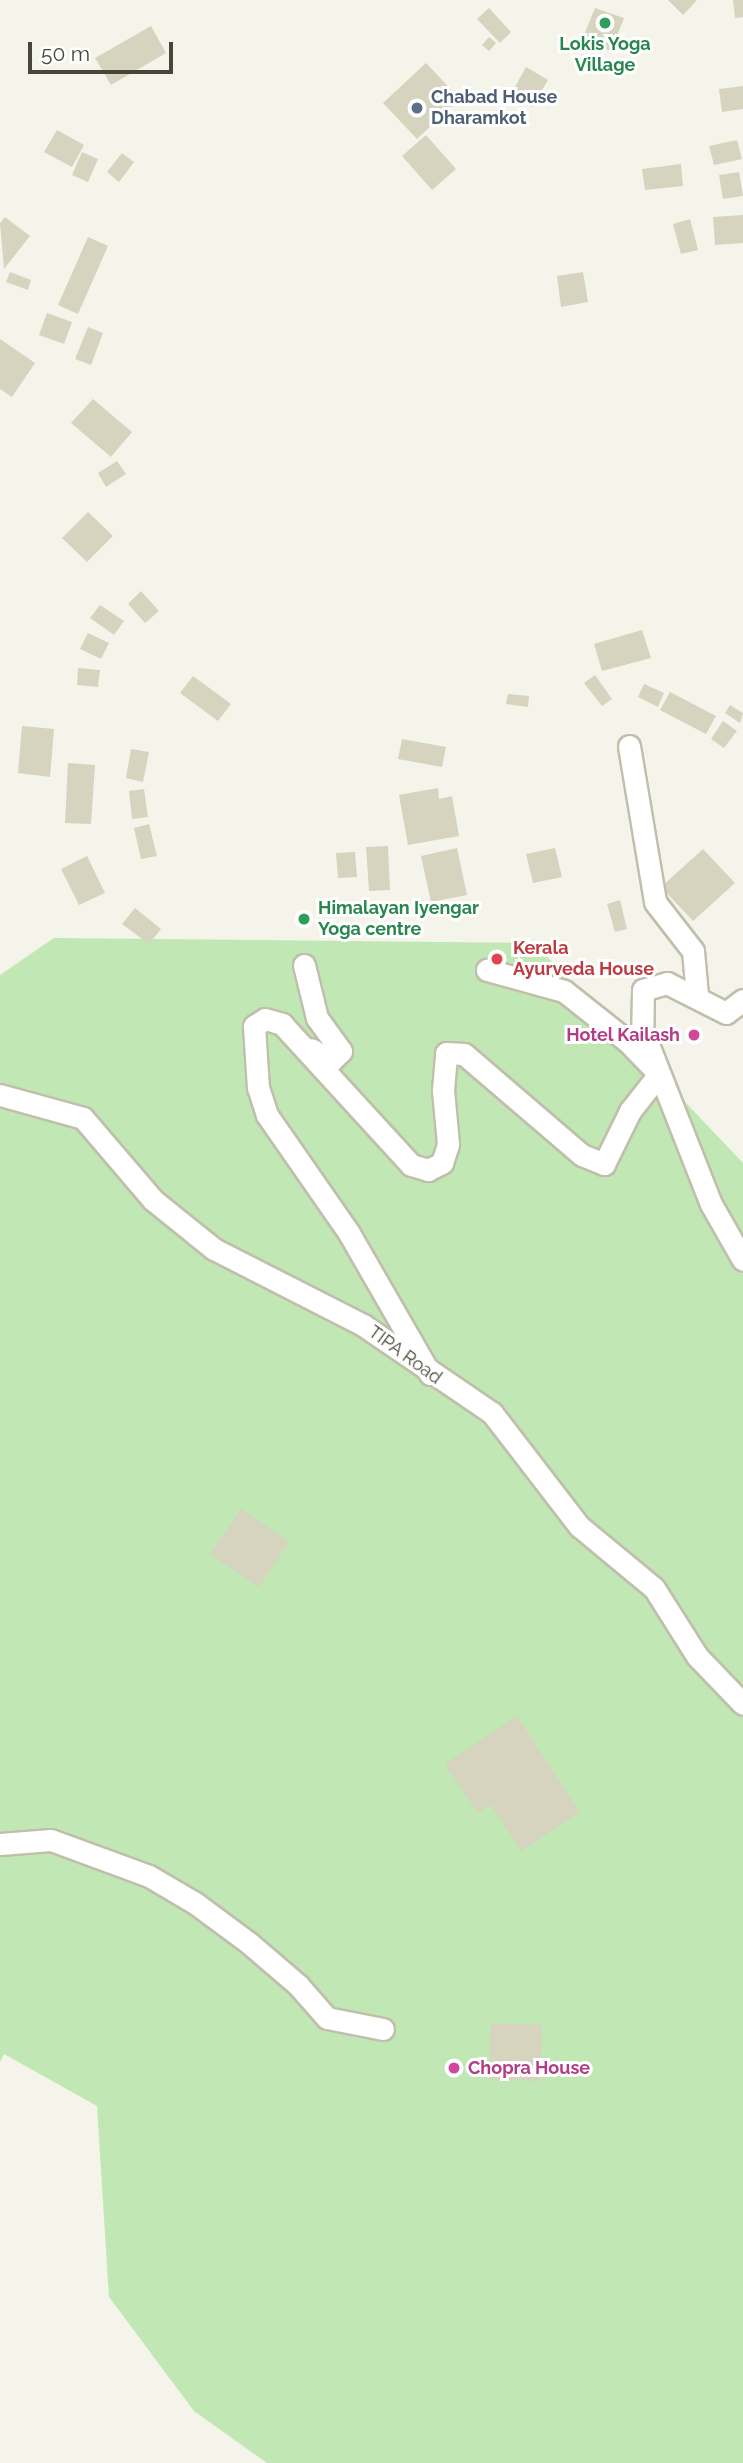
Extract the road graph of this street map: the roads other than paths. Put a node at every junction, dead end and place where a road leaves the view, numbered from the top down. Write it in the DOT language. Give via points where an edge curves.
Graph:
graph roads {
  1 [pos="629,746"];
  2 [pos="304,965"];
  3 [pos="487,970"];
  4 [pos="697,995"];
  5 [pos="743,1000"];
  6 [pos="303,1044"];
  7 [pos="659,1074"];
  8 [pos="0,1095"];
  9 [pos="743,1260"];
  10 [pos="430,1374"];
  11 [pos="743,1704"];
  12 [pos="0,1844"];
  13 [pos="383,2029"];
  1 -- 4 [label="street" via="655,902 693,951"];
  2 -- 6 [label="street" via="317,1018 341,1051 331,1061"];
  3 -- 7 [label="street" via="564,991 627,1041"];
  4 -- 5 [label="street" via="726,1013"];
  4 -- 7 [label="street" via="667,983 643,990 642,1029"];
  6 -- 7 [label="street" via="394,1150 411,1165 428,1170 442,1163 448,1144 443,1090 446,1053 464,1054 582,1155 604,1164 630,1111"];
  6 -- 10 [label="street" via="282,1024 265,1019 254,1026 258,1088 267,1115 349,1233"];
  7 -- 9 [label="street" via="711,1205"];
  8 -- 10 [label="street, TIPA Road" via="83,1118 153,1200 214,1249 363,1325"];
  10 -- 11 [label="street, TIPA Road" via="492,1413 579,1526 654,1588 697,1656"];
  12 -- 13 [label="street" via="51,1840 149,1876 249,1944 298,1985 327,2018"];
}
